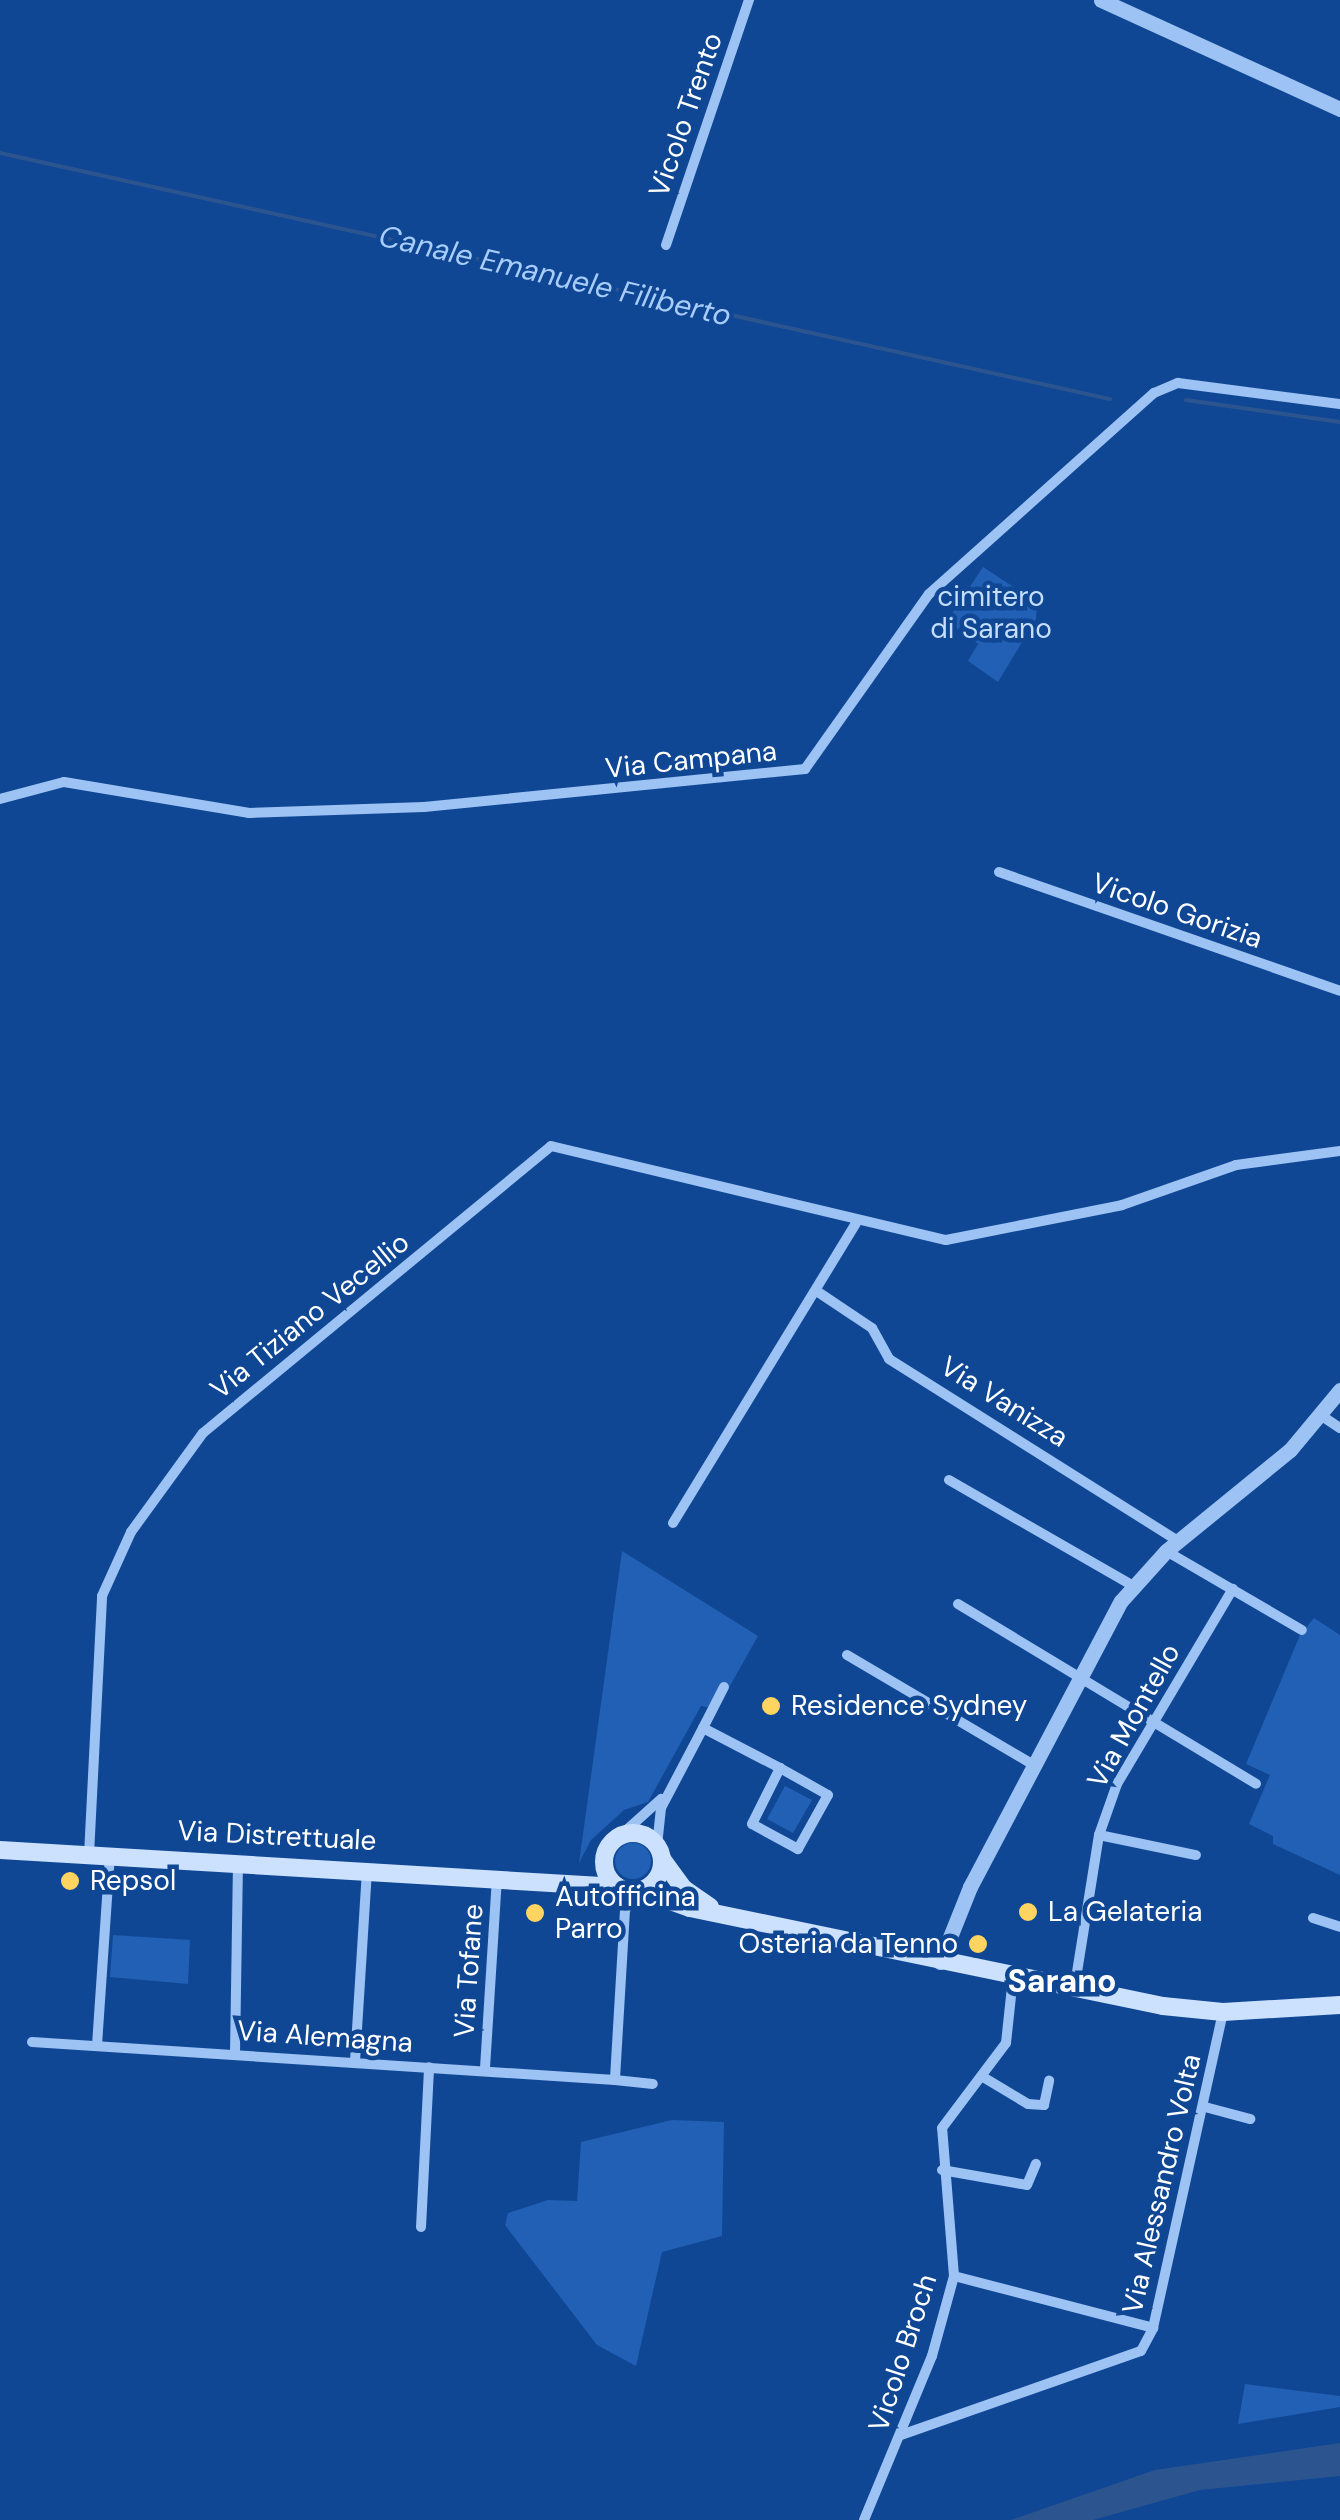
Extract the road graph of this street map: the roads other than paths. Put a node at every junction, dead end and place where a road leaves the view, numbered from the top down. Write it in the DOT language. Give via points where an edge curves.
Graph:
graph roads {
  1 [pos="749,0"];
  2 [pos="1101,0"];
  3 [pos="1340,109"];
  4 [pos="666,245"];
  5 [pos="1340,404"];
  6 [pos="0,799"];
  7 [pos="999,872"];
  8 [pos="1340,991"];
  9 [pos="1340,1152"];
  10 [pos="856,1223"];
  11 [pos="818,1292"];
  12 [pos="1340,1390"];
  13 [pos="1322,1416"];
  14 [pos="1340,1428"];
  15 [pos="950,1480"];
  16 [pos="673,1523"];
  17 [pos="1176,1548"];
  18 [pos="1133,1586"];
  19 [pos="1233,1589"];
  20 [pos="958,1604"];
  21 [pos="1302,1630"];
  22 [pos="847,1654"];
  23 [pos="1078,1678"];
  24 [pos="724,1687"];
  25 [pos="1152,1723"];
  26 [pos="702,1728"];
  27 [pos="1034,1766"];
  28 [pos="780,1768"];
  29 [pos="1256,1784"];
  30 [pos="668,1790"];
  31 [pos="620,1835"];
  32 [pos="1099,1836"];
  33 [pos="0,1850"];
  34 [pos="660,1852"];
  35 [pos="89,1855"];
  36 [pos="1196,1855"];
  37 [pos="110,1856"];
  38 [pos="238,1861"];
  39 [pos="604,1863"];
  40 [pos="367,1867"];
  41 [pos="498,1877"];
  42 [pos="552,1883"];
  43 [pos="618,1887"];
  44 [pos="640,1890"];
  45 [pos="625,1910"];
  46 [pos="733,1918"];
  47 [pos="1312,1918"];
  48 [pos="1340,1927"];
  49 [pos="940,1962"];
  50 [pos="1013,1978"];
  51 [pos="1074,1990"];
  52 [pos="1340,2004"];
  53 [pos="1223,2012"];
  54 [pos="32,2042"];
  55 [pos="97,2046"];
  56 [pos="235,2053"];
  57 [pos="355,2061"];
  58 [pos="429,2067"];
  59 [pos="486,2068"];
  60 [pos="984,2077"];
  61 [pos="615,2080"];
  62 [pos="1049,2080"];
  63 [pos="652,2084"];
  64 [pos="1206,2107"];
  65 [pos="1250,2119"];
  66 [pos="1036,2164"];
  67 [pos="942,2170"];
  68 [pos="421,2226"];
  69 [pos="954,2276"];
  70 [pos="1153,2328"];
  71 [pos="901,2436"];
  72 [pos="864,2520"];
  1 -- 4 [label="street, Vicolo Trento"];
  2 -- 3 [label="street"];
  5 -- 6 [label="street, Via Campana" via="1178,383 1154,393 928,594 805,769 424,807 249,813 64,782"];
  7 -- 8 [label="street, Vicolo Gorizia"];
  9 -- 10 [label="street, Via Tiziano Vecellio" via="1236,1166 1122,1205 946,1240"];
  10 -- 11 [label="street"];
  10 -- 35 [label="street, Via Tiziano Vecellio" via="551,1146 203,1434 130,1532 102,1596"];
  11 -- 16 [label="street"];
  11 -- 17 [label="street, Via Vanizza" via="872,1328 890,1359"];
  12 -- 13 [label="street"];
  13 -- 14 [label="street"];
  13 -- 17 [label="street"];
  15 -- 18 [label="street"];
  17 -- 18 [label="street"];
  17 -- 19 [label="street, Via Vanizza"];
  18 -- 23 [label="street"];
  19 -- 21 [label="street, Via Vanizza"];
  19 -- 25 [label="street, Via Montello"];
  20 -- 23 [label="street"];
  22 -- 27 [label="street"];
  23 -- 25 [label="street"];
  23 -- 27 [label="street"];
  24 -- 26 [label="street"];
  25 -- 29 [label="street"];
  25 -- 32 [label="street, Via Montello" via="1117,1784"];
  26 -- 28 [label="street"];
  26 -- 30 [label="street"];
  27 -- 49 [label="street" via="970,1886"];
  28 -- 28 [label="street" via="752,1824 798,1849 828,1796"];
  30 -- 31 [label="street"];
  30 -- 34 [label="street"];
  31 -- 34 [label="main road" via="637,1833"];
  31 -- 39 [label="main road"];
  32 -- 36 [label="street"];
  32 -- 51 [label="street, Via Montello"];
  33 -- 35 [label="main road, Via Distrettuale"];
  34 -- 44 [label="main road" via="654,1882"];
  34 -- 46 [label="main road" via="691,1896"];
  35 -- 37 [label="main road, Via Distrettuale"];
  37 -- 38 [label="main road, Via Distrettuale"];
  37 -- 55 [label="street"];
  38 -- 40 [label="main road, Via Distrettuale"];
  38 -- 56 [label="street"];
  39 -- 42 [label="main road" via="581,1878"];
  39 -- 43 [label="main road"];
  40 -- 41 [label="main road, Via Distrettuale"];
  40 -- 57 [label="street"];
  41 -- 42 [label="main road, Via Distrettuale"];
  41 -- 59 [label="street, Via Tofane"];
  42 -- 43 [label="main road, Via Distrettuale"];
  43 -- 44 [label="main road"];
  43 -- 45 [label="street"];
  44 -- 45 [label="street"];
  44 -- 46 [label="main road"];
  45 -- 61 [label="street"];
  46 -- 49 [label="main road"];
  47 -- 48 [label="street"];
  49 -- 50 [label="main road"];
  50 -- 51 [label="main road"];
  50 -- 60 [label="street, Vicolo Broch" via="1009,2034"];
  51 -- 53 [label="main road"];
  52 -- 53 [label="main road"];
  53 -- 64 [label="street, Via Alessandro Volta"];
  54 -- 55 [label="street, Via Alemagna"];
  55 -- 56 [label="street, Via Alemagna"];
  56 -- 57 [label="street, Via Alemagna"];
  57 -- 58 [label="street, Via Alemagna"];
  58 -- 59 [label="street, Via Alemagna"];
  58 -- 68 [label="street"];
  59 -- 61 [label="street, Via Alemagna"];
  60 -- 62 [label="street" via="1028,2104 1044,2106"];
  60 -- 67 [label="street, Vicolo Broch" via="945,2119"];
  61 -- 63 [label="street, Via Alemagna"];
  64 -- 65 [label="street"];
  64 -- 70 [label="street, Via Alessandro Volta"];
  66 -- 67 [label="street" via="1027,2185"];
  67 -- 69 [label="street, Vicolo Broch" via="954,2228"];
  69 -- 70 [label="street"];
  69 -- 71 [label="street, Vicolo Broch"];
  70 -- 71 [label="street, Via Alessandro Volta" via="1142,2351"];
  71 -- 72 [label="street, Vicolo Broch"];
}
